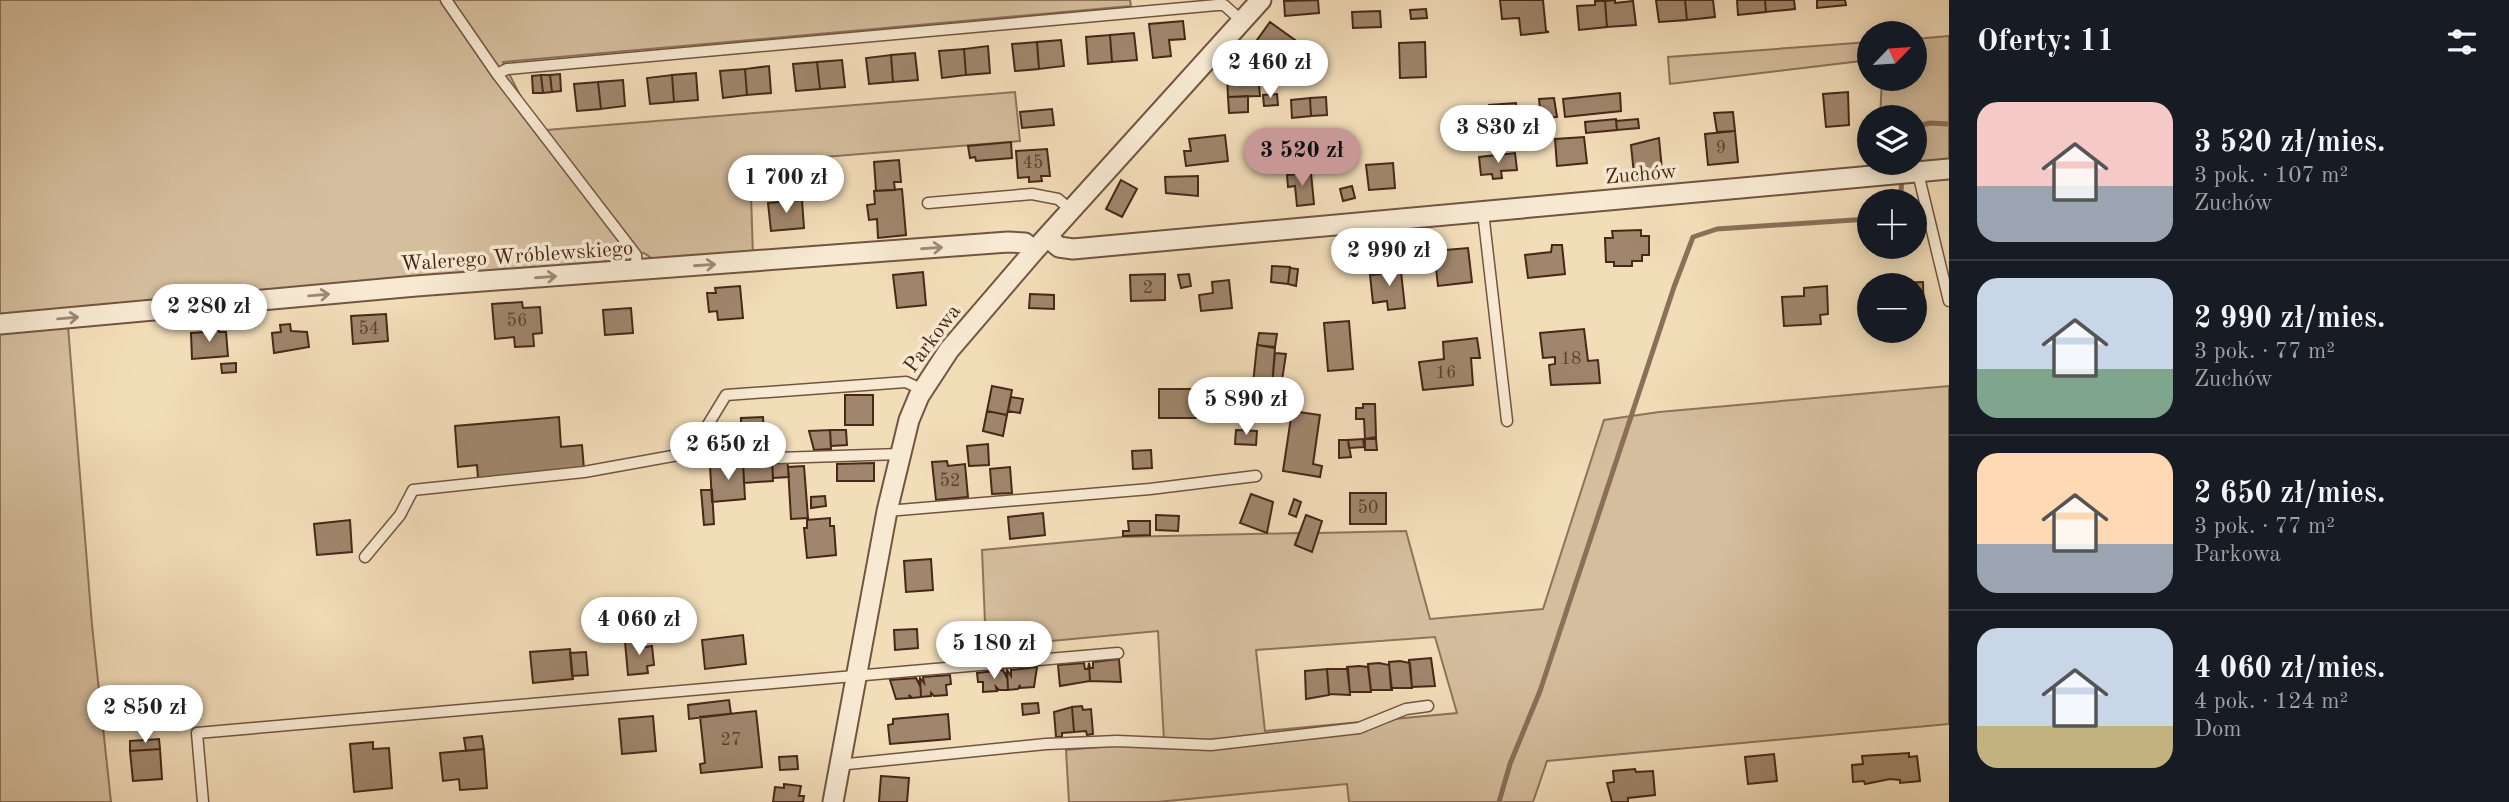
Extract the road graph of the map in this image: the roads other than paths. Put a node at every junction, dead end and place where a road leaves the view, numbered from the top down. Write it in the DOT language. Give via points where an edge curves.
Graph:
graph roads {
  1 [pos="446,0"];
  2 [pos="1261,0"];
  3 [pos="1242,21"];
  4 [pos="497,74"];
  5 [pos="1949,169"];
  6 [pos="1927,172"];
  7 [pos="1894,175"];
  8 [pos="1918,175"];
  9 [pos="928,202"];
  10 [pos="1071,210"];
  11 [pos="1483,212"];
  12 [pos="1041,244"];
  13 [pos="637,270"];
  14 [pos="1949,301"];
  15 [pos="0,324"];
  16 [pos="923,390"];
  17 [pos="1507,421"];
  18 [pos="900,454"];
  19 [pos="713,460"];
  20 [pos="1256,476"];
  21 [pos="887,511"];
  22 [pos="365,557"];
  23 [pos="1118,653"];
  24 [pos="855,675"];
  25 [pos="1428,706"];
  26 [pos="838,765"];
  27 [pos="203,802"];
  28 [pos="832,802"];
  1 -- 4 [label="lane"];
  2 -- 3 [label="street, Parkowa"];
  3 -- 4 [label="lane" via="1217,5 507,69"];
  3 -- 10 [label="street, Parkowa"];
  4 -- 13 [label="lane" via="636,255"];
  5 -- 6 [label="street, Zuchów"];
  7 -- 11 [label="street, Zuchów"];
  8 -- 14 [label="lane"];
  9 -- 10 [label="lane" via="1032,194 1058,199"];
  10 -- 12 [label="street, Parkowa"];
  11 -- 12 [label="street, Zuchów" via="1073,249"];
  11 -- 17 [label="lane"];
  13 -- 12 [label="street, Walerego Wróblewskiego, one-way" via="1008,242"];
  12 -- 16 [label="street, Parkowa" via="949,350"];
  15 -- 13 [label="street, Walerego Wróblewskiego, one-way"];
  16 -- 18 [label="street, Parkowa"];
  16 -- 22 [label="lane" via="906,382 726,395 695,446 678,455 584,472 413,489 400,515"];
  18 -- 19 [label="lane"];
  18 -- 21 [label="street, Parkowa"];
  20 -- 21 [label="lane"];
  21 -- 24 [label="street, Parkowa"];
  23 -- 24 [label="lane"];
  24 -- 26 [label="street, Parkowa"];
  24 -- 27 [label="lane" via="197,733"];
  25 -- 26 [label="lane" via="1406,709 1359,728 1211,745 1046,744"];
  26 -- 28 [label="street, Parkowa"];
}
